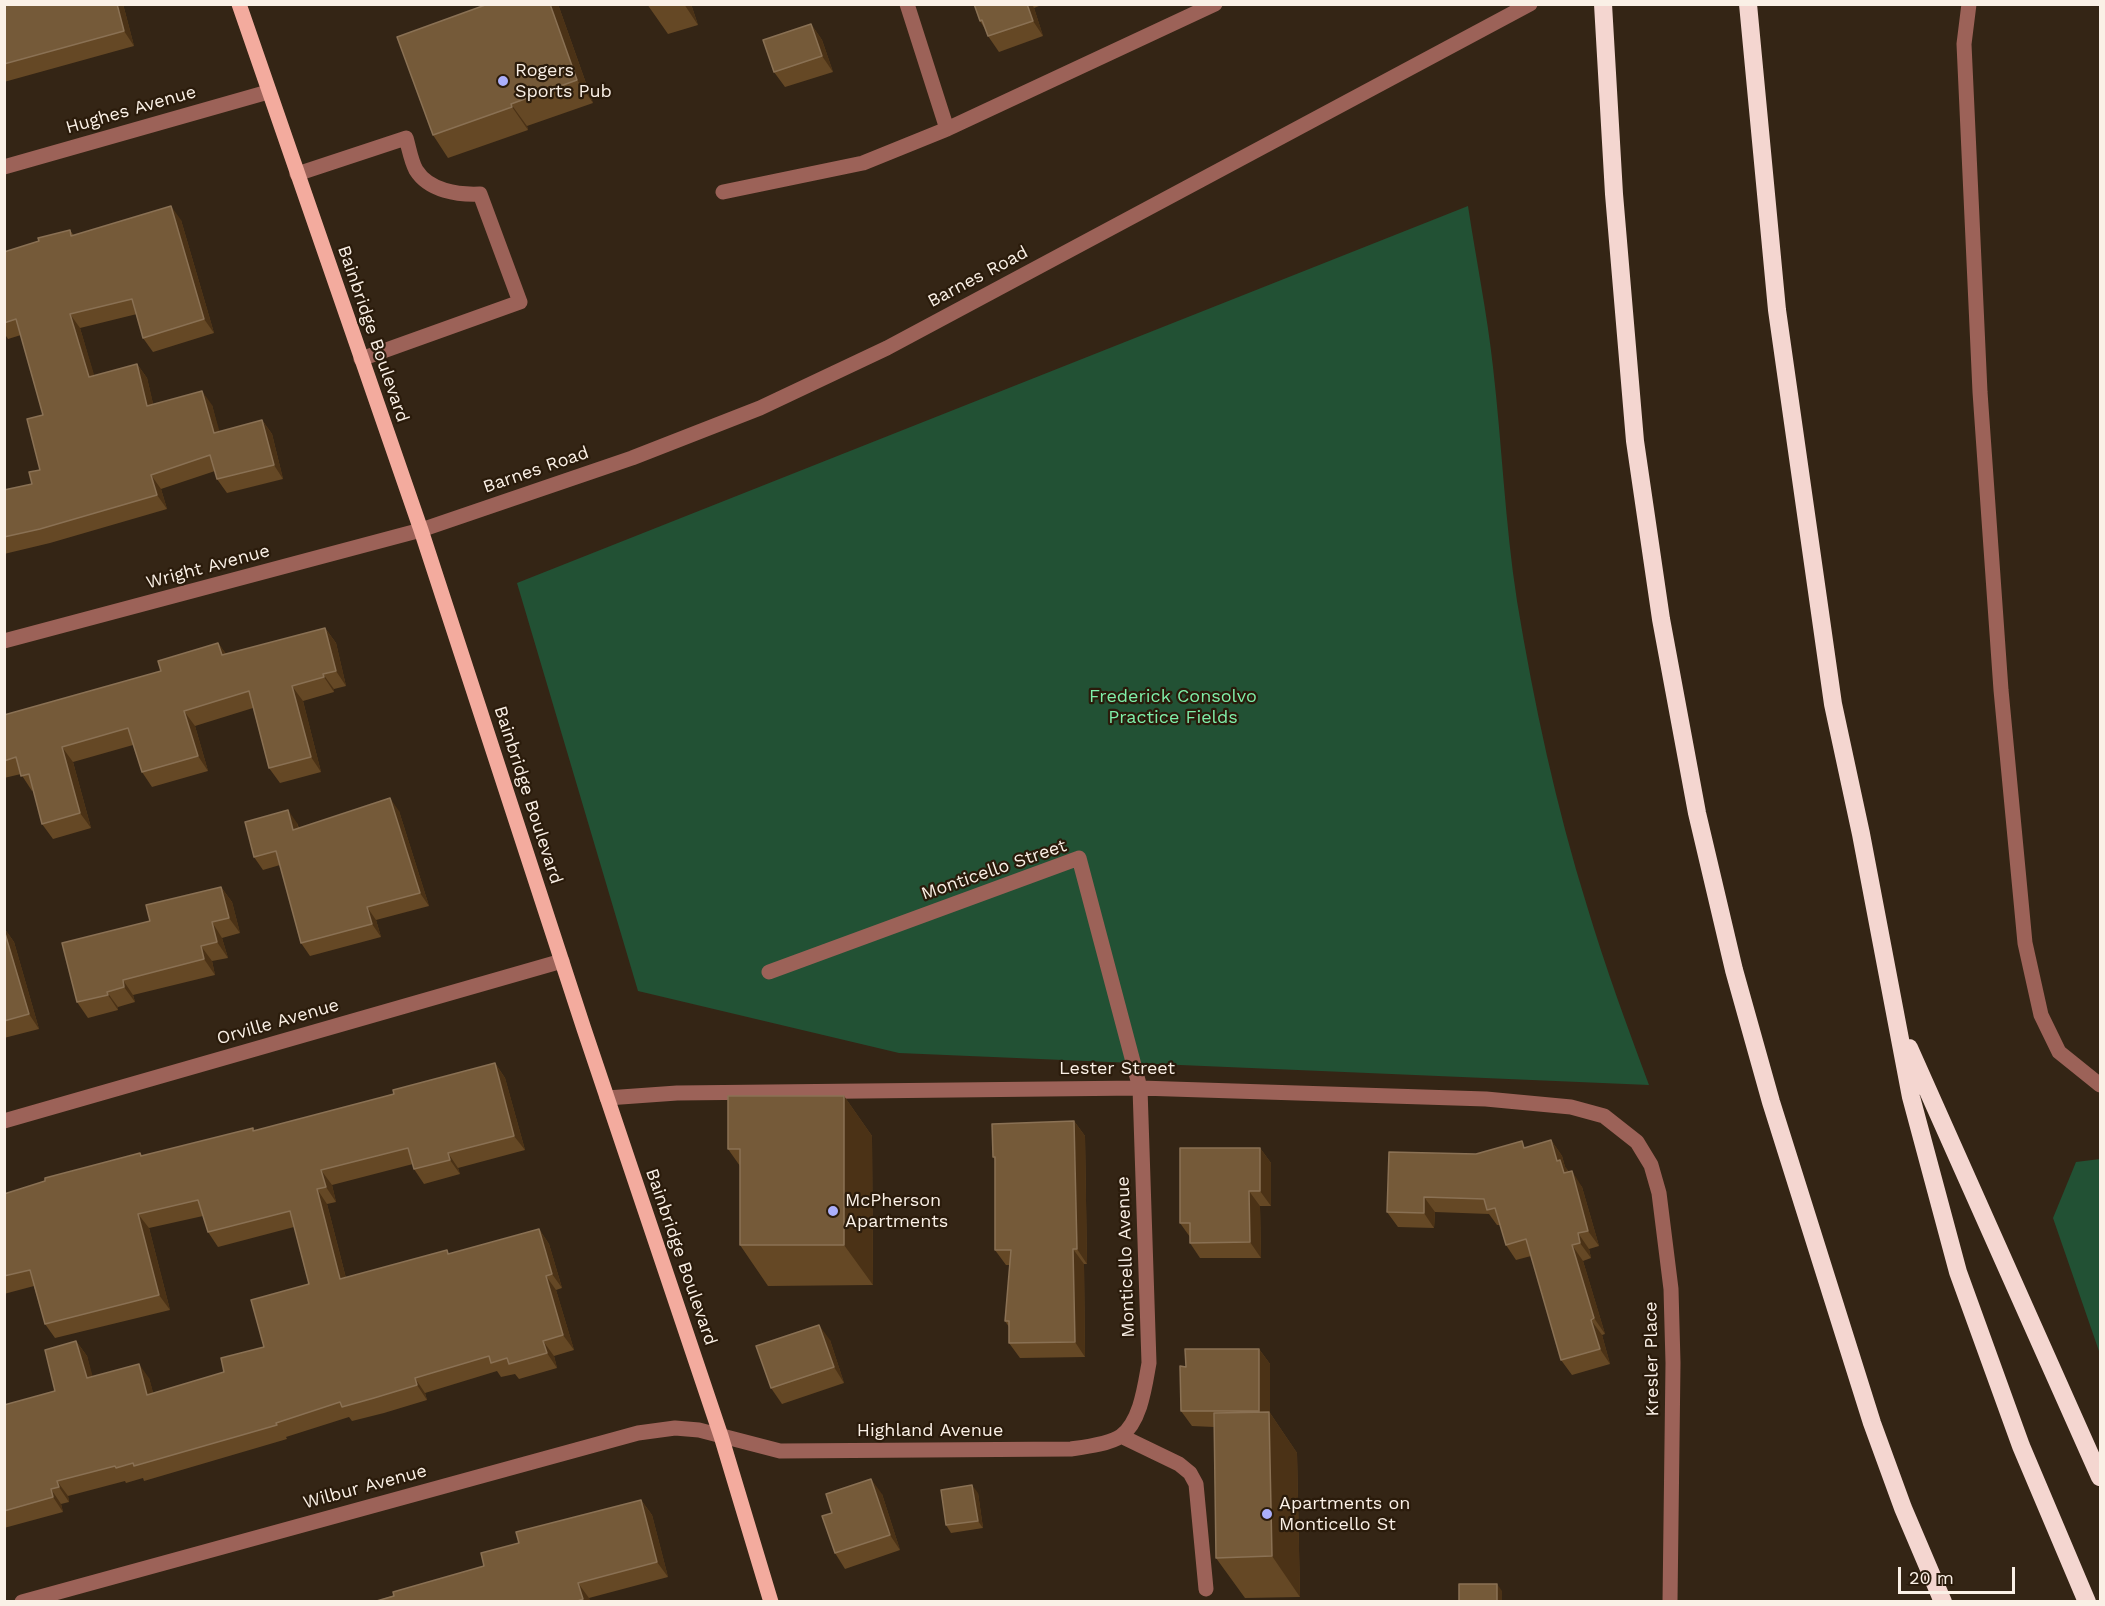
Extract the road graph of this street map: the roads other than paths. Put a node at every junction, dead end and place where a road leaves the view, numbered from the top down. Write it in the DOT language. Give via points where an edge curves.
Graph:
graph roads {
  1 [pos="239,4"];
  2 [pos="907,4"];
  3 [pos="1215,4"];
  4 [pos="1530,4"];
  5 [pos="1603,4"];
  6 [pos="1748,4"];
  7 [pos="1969,4"];
  8 [pos="268,92"];
  9 [pos="948,129"];
  10 [pos="4,166"];
  11 [pos="297,174"];
  12 [pos="723,192"];
  13 [pos="361,359"];
  14 [pos="421,530"];
  15 [pos="4,641"];
  16 [pos="562,961"];
  17 [pos="769,972"];
  18 [pos="1898,1022"];
  19 [pos="2100,1085"];
  20 [pos="1140,1088"];
  21 [pos="607,1098"];
  22 [pos="4,1121"];
  23 [pos="1622,1129"];
  24 [pos="721,1436"];
  25 [pos="1121,1436"];
  26 [pos="2100,1477"];
  27 [pos="1206,1589"];
  28 [pos="2085,1596"];
  29 [pos="22,1602"];
  30 [pos="771,1602"];
  31 [pos="1670,1602"];
  32 [pos="1943,1602"];
  1 -- 8 [label="main road, Bainbridge Boulevard"];
  2 -- 9 [label="street"];
  3 -- 9 [label="street"];
  4 -- 14 [label="street, Barnes Road" via="886,348 760,408 632,458"];
  5 -- 32 [label="highway" via="1635,441 1661,619 1696,813 1771,1102 1872,1423"];
  6 -- 18 [label="highway" via="1777,310 1824,643"];
  7 -- 19 [label="street" via="1964,44 1980,392 2002,702 2025,943 2041,1015 2059,1052"];
  8 -- 10 [label="street, Hughes Avenue"];
  8 -- 11 [label="main road, Bainbridge Boulevard"];
  9 -- 12 [label="street" via="863,163"];
  11 -- 13 [label="main road, Bainbridge Boulevard"];
  11 -- 13 [label="street" via="406,138 416,171 430,184 459,195 480,194 520,302"];
  13 -- 14 [label="main road, Bainbridge Boulevard"];
  14 -- 15 [label="street, Wright Avenue"];
  14 -- 16 [label="main road, Bainbridge Boulevard"];
  16 -- 21 [label="main road, Bainbridge Boulevard"];
  16 -- 22 [label="street, Orville Avenue"];
  17 -- 20 [label="street, Monticello Street" via="1079,858"];
  18 -- 26 [label="highway"];
  18 -- 28 [label="highway" via="1911,1096 1958,1272 2021,1446"];
  20 -- 21 [label="street, Lester Street" via="677,1093"];
  20 -- 23 [label="street, Lester Street" via="1496,1100 1571,1107 1604,1116"];
  20 -- 25 [label="street, Monticello Avenue" via="1149,1363 1143,1399"];
  21 -- 24 [label="main road, Bainbridge Boulevard"];
  23 -- 31 [label="street, Kresler Place" via="1637,1142 1651,1165 1659,1193 1671,1289"];
  24 -- 25 [label="street, Highland Avenue" via="780,1451 1071,1449"];
  24 -- 29 [label="street, Wilbur Avenue" via="675,1428 638,1433"];
  24 -- 30 [label="main road, Bainbridge Boulevard"];
  25 -- 27 [label="street" via="1190,1473 1196,1484"];
}
